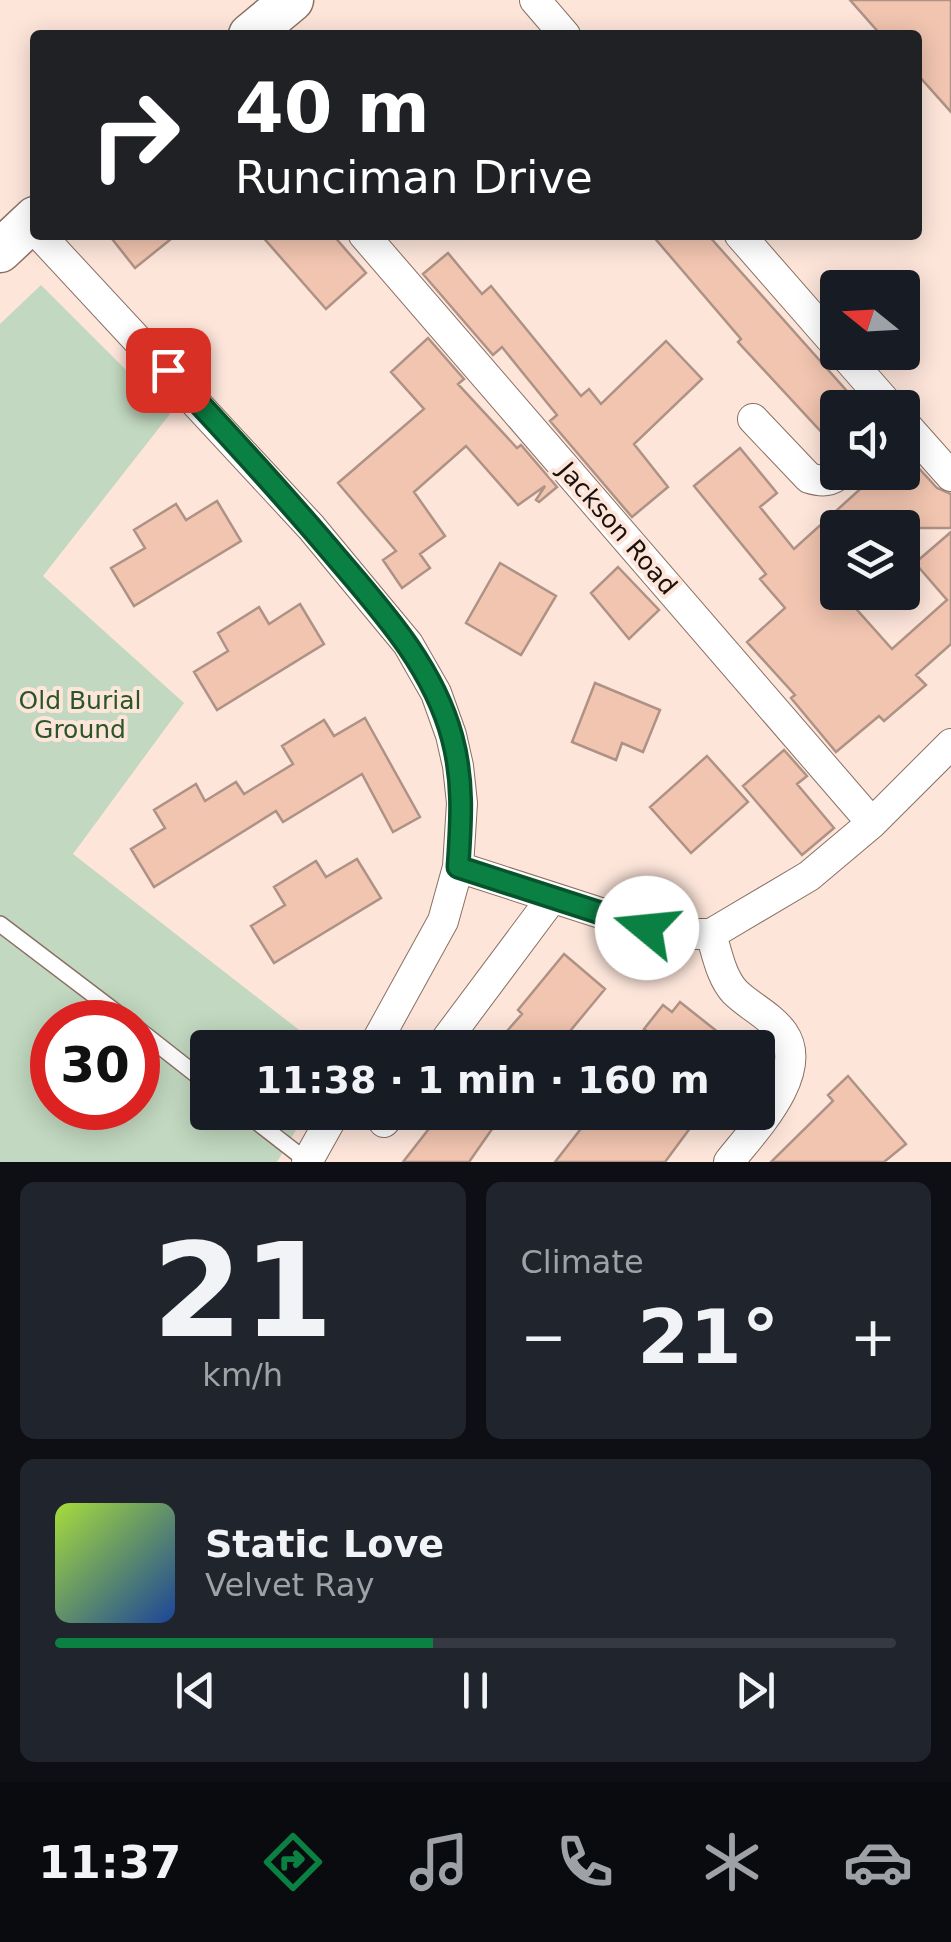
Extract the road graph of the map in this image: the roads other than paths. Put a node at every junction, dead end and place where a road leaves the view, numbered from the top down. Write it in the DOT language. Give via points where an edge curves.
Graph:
graph roads {
  1 [pos="292,0"];
  2 [pos="535,0"];
  3 [pos="256,30"];
  4 [pos="561,30"];
  5 [pos="36,240"];
  6 [pos="368,240"];
  7 [pos="744,240"];
  8 [pos="820,327"];
  9 [pos="858,370"];
  10 [pos="875,390"];
  11 [pos="753,419"];
  12 [pos="920,441"];
  13 [pos="951,476"];
  14 [pos="820,482"];
  15 [pos="951,744"];
  16 [pos="872,823"];
  17 [pos="458,867"];
  18 [pos="552,898"];
  19 [pos="0,924"];
  20 [pos="711,934"];
  21 [pos="99,1000"];
  22 [pos="383,1030"];
  23 [pos="453,1030"];
  24 [pos="160,1047"];
  25 [pos="190,1070"];
  26 [pos="267,1130"];
  27 [pos="325,1130"];
  28 [pos="307,1162"];
  29 [pos="730,1162"];
  1 -- 3 [label="main road"];
  2 -- 4 [label="street"];
  5 -- 17 [label="street" via="284,498 408,644 436,693 455,750 462,803"];
  6 -- 16 [label="street, Jackson Road"];
  7 -- 8 [label="street"];
  9 -- 10 [label="street"];
  11 -- 14 [label="street"];
  12 -- 13 [label="street"];
  15 -- 16 [label="street"];
  16 -- 20 [label="street" via="809,876"];
  17 -- 18 [label="street"];
  17 -- 22 [label="street" via="443,921"];
  18 -- 20 [label="street" via="647,928"];
  18 -- 23 [label="street"];
  19 -- 21 [label="lane"];
  20 -- 29 [label="street" via="734,990 783,1033 790,1051 783,1088"];
  24 -- 25 [label="lane"];
  26 -- 28 [label="lane"];
  27 -- 28 [label="street"];
}
